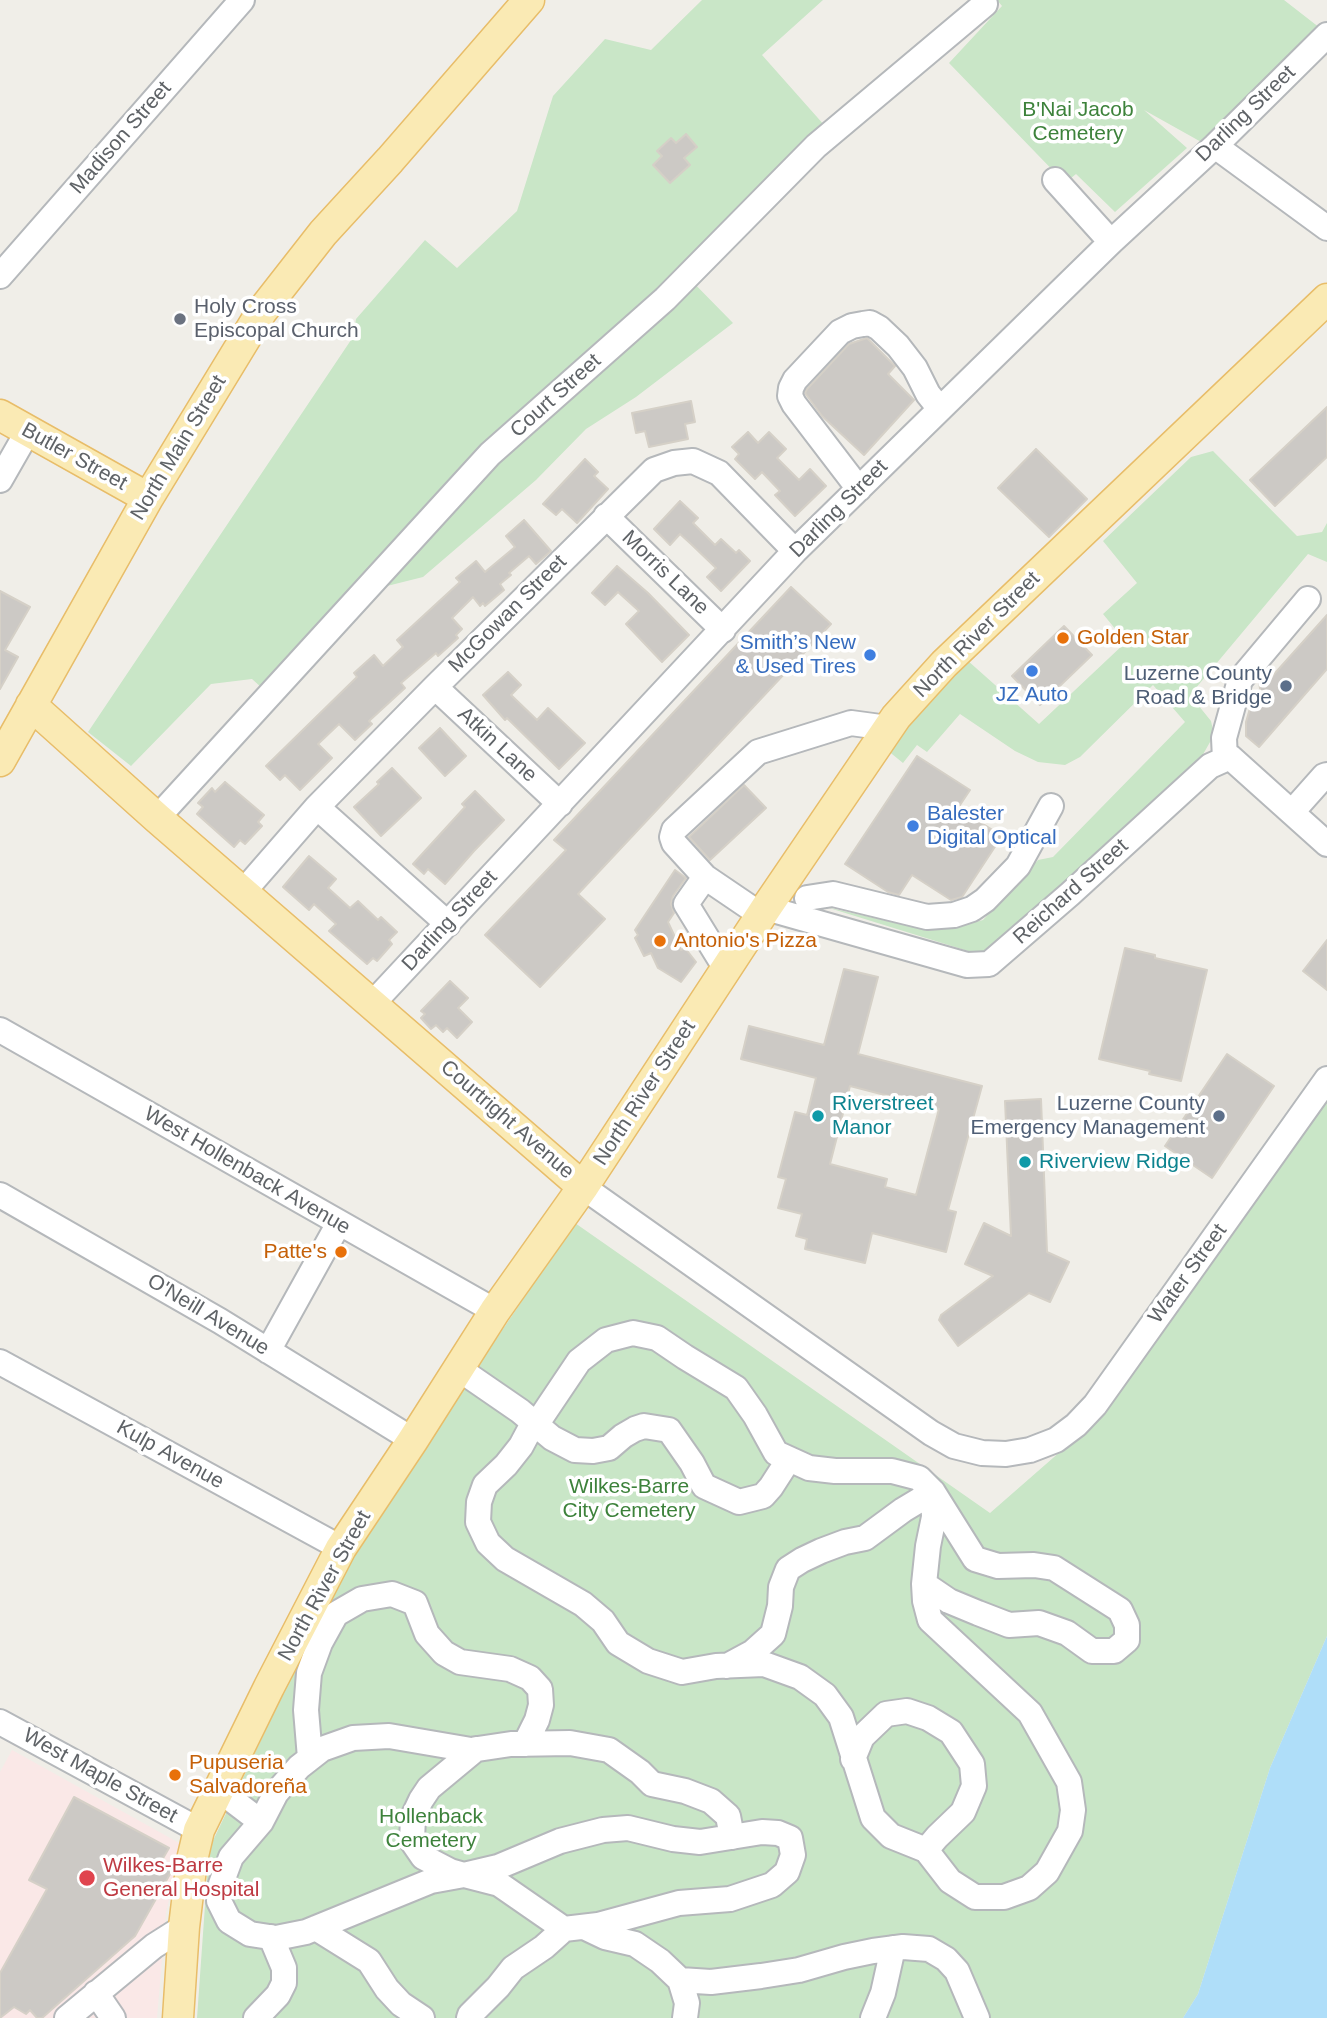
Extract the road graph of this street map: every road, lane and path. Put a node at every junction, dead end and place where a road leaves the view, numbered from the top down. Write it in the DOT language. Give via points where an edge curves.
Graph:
graph roads {
  1 [pos="242,0"];
  2 [pos="529,0"];
  3 [pos="985,5"];
  4 [pos="1327,35"];
  5 [pos="1215,146"];
  6 [pos="1055,180"];
  7 [pos="1327,229"];
  8 [pos="1111,242"];
  9 [pos="0,276"];
  10 [pos="1327,299"];
  11 [pos="940,409"];
  12 [pos="0,415"];
  13 [pos="28,431"];
  14 [pos="0,480"];
  15 [pos="859,489"];
  16 [pos="148,498"];
  17 [pos="606,516"];
  18 [pos="795,551"];
  19 [pos="1308,598"];
  20 [pos="723,630"];
  21 [pos="435,687"];
  22 [pos="31,705"];
  23 [pos="888,728"];
  24 [pos="1225,759"];
  25 [pos="0,761"];
  26 [pos="1327,775"];
  27 [pos="560,804"];
  28 [pos="1051,806"];
  29 [pos="317,807"];
  30 [pos="1292,812"];
  31 [pos="157,818"];
  32 [pos="1327,844"];
  33 [pos="705,877"];
  34 [pos="243,892"];
  35 [pos="799,898"];
  36 [pos="764,912"];
  37 [pos="448,924"];
  38 [pos="726,969"];
  39 [pos="373,1003"];
  40 [pos="0,1030"];
  41 [pos="1327,1079"];
  42 [pos="583,1187"];
  43 [pos="0,1195"];
  44 [pos="339,1223"];
  45 [pos="495,1311"];
  46 [pos="268,1351"];
  47 [pos="0,1362"];
  48 [pos="458,1369"];
  49 [pos="536,1425"];
  50 [pos="413,1440"];
  51 [pos="1030,1450"];
  52 [pos="789,1458"];
  53 [pos="933,1492"];
  54 [pos="341,1548"];
  55 [pos="924,1584"];
  56 [pos="727,1666"];
  57 [pos="0,1722"];
  58 [pos="524,1744"];
  59 [pos="476,1749"];
  60 [pos="310,1758"];
  61 [pos="853,1759"];
  62 [pos="219,1790"];
  63 [pos="261,1822"];
  64 [pos="199,1830"];
  65 [pos="732,1837"];
  66 [pos="926,1850"];
  67 [pos="464,1875"];
  68 [pos="184,1927"];
  69 [pos="316,1928"];
  70 [pos="573,1928"];
  71 [pos="271,1937"];
  72 [pos="893,1948"];
  73 [pos="680,1980"];
  74 [pos="96,1993"];
  75 [pos="67,2018"];
  76 [pos="113,2018"];
  77 [pos="178,2018"];
  78 [pos="256,2018"];
  79 [pos="422,2018"];
  80 [pos="469,2018"];
  81 [pos="685,2018"];
  82 [pos="873,2018"];
  83 [pos="977,2018"];
  1 -- 9 [label="street, Madison Street"];
  2 -- 16 [label="main road, North Main Street" via="323,233 262,311"];
  3 -- 31 [label="street, Court Street" via="816,146 665,299 490,454"];
  4 -- 5 [label="street, Darling Street"];
  5 -- 7 [label="street"];
  5 -- 8 [label="street, Darling Street"];
  6 -- 8 [label="street"];
  8 -- 11 [label="street, Darling Street"];
  10 -- 23 [label="main road, North River Street" via="944,664"];
  11 -- 15 [label="street, Darling Street"];
  11 -- 15 [label="street" via="915,368 879,328 870,323 840,332 795,380 790,396"];
  12 -- 13 [label="main road, Butler Street"];
  13 -- 14 [label="street"];
  13 -- 16 [label="main road, Butler Street"];
  15 -- 18 [label="street, Darling Street"];
  16 -- 22 [label="main road, North Main Street"];
  17 -- 18 [label="street, McGowan Street" via="654,470 693,461 719,473"];
  17 -- 20 [label="street, Morris Lane"];
  17 -- 21 [label="street, McGowan Street"];
  18 -- 20 [label="street, Darling Street"];
  19 -- 24 [label="street" via="1240,680 1224,737"];
  20 -- 27 [label="street, Darling Street"];
  21 -- 27 [label="street, Atkin Lane"];
  21 -- 29 [label="street, McGowan Street"];
  22 -- 25 [label="main road, North Main Street"];
  22 -- 31 [label="main road, Courtright Avenue"];
  23 -- 33 [label="street" via="851,723 758,752 674,830 674,843"];
  23 -- 35 [label="main road, North River Street"];
  24 -- 30 [label="street" via="1230,757"];
  24 -- 35 [label="street, Reichard Street" via="1210,766 989,964 967,965"];
  26 -- 30 [label="street"];
  27 -- 37 [label="street, Darling Street"];
  28 -- 35 [label="street" via="1018,866 972,909 927,917 833,894"];
  29 -- 34 [label="street, McGowan Street"];
  29 -- 37 [label="street"];
  30 -- 32 [label="street"];
  31 -- 34 [label="main road, Courtright Avenue"];
  33 -- 36 [label="street"];
  33 -- 38 [label="street" via="687,904"];
  34 -- 39 [label="main road, Courtright Avenue"];
  35 -- 36 [label="main road, North River Street"];
  36 -- 38 [label="main road, North River Street"];
  37 -- 39 [label="street, Darling Street"];
  38 -- 42 [label="main road, North River Street"];
  39 -- 42 [label="main road, Courtright Avenue"];
  40 -- 44 [label="street, West Hollenback Avenue"];
  41 -- 51 [label="street, Water Street" via="1095,1405 1056,1440"];
  42 -- 45 [label="main road, North River Street"];
  42 -- 51 [label="street, Courtright Avenue" via="931,1433 954,1446 982,1453"];
  43 -- 46 [label="street, O'Neill Avenue"];
  44 -- 45 [label="street, West Hollenback Avenue"];
  44 -- 46 [label="street"];
  45 -- 48 [label="main road, North River Street"];
  46 -- 50 [label="street, O'Neill Avenue"];
  47 -- 54 [label="street, Kulp Avenue"];
  48 -- 49 [label="street"];
  48 -- 50 [label="main road, North River Street"];
  49 -- 52 [label="street" via="575,1450 593,1451 609,1448 644,1426 669,1430 704,1486 739,1502 763,1496"];
  49 -- 52 [label="street" via="579,1361 606,1339 633,1333 657,1338 736,1388 776,1452"];
  49 -- 56 [label="street" via="485,1485 478,1522 488,1543 505,1559 583,1605 603,1620 618,1643 648,1661 682,1672"];
  50 -- 54 [label="main road, North River Street"];
  52 -- 53 [label="street" via="809,1468 909,1475"];
  53 -- 55 [label="street"];
  53 -- 55 [label="street" via="975,1559 998,1566 1054,1568 1120,1610 1127,1640 1114,1651 1092,1651 1067,1633 1039,1623 1009,1625 949,1601"];
  53 -- 56 [label="street" via="865,1538 821,1551 788,1569 773,1634"];
  54 -- 62 [label="main road, North River Street"];
  55 -- 66 [label="street" via="930,1619 1030,1713 1069,1782 1073,1810 1070,1832 1047,1872 1029,1888 1004,1897 975,1897 950,1881"];
  56 -- 61 [label="street" via="764,1664 800,1677 817,1689 841,1717"];
  57 -- 64 [label="street, West Maple Street"];
  58 -- 59 [label="street"];
  58 -- 60 [label="street" via="537,1720 540,1689 530,1678 510,1669 460,1662 444,1653 427,1634 415,1603 392,1594 362,1599 336,1614 320,1643 309,1673"];
  58 -- 65 [label="street" via="570,1743 609,1750 652,1784 711,1801 728,1816"];
  59 -- 60 [label="street" via="389,1736 353,1738"];
  59 -- 67 [label="street" via="429,1788 413,1817 412,1841 423,1857"];
  60 -- 63 [label="street" via="276,1793"];
  61 -- 66 [label="street" via="873,1818 891,1836"];
  61 -- 66 [label="street" via="862,1737 886,1714 907,1711 951,1732 972,1764 974,1786 963,1812"];
  62 -- 63 [label="street"];
  62 -- 64 [label="main road, North River Street"];
  63 -- 71 [label="street" via="231,1857 219,1901 229,1921 250,1934"];
  64 -- 68 [label="main road, North River Street"];
  65 -- 67 [label="street" via="700,1842 628,1828 603,1830"];
  65 -- 70 [label="street" via="762,1832 790,1838 793,1855 787,1872 772,1885 730,1899 679,1903"];
  67 -- 69 [label="street" via="430,1881"];
  67 -- 70 [label="street" via="499,1884"];
  68 -- 74 [label="street"];
  68 -- 77 [label="main road, North River Street"];
  69 -- 71 [label="street"];
  69 -- 79 [label="street" via="369,1961 387,1989"];
  70 -- 73 [label="street" via="635,1944"];
  70 -- 80 [label="street" via="513,1968"];
  71 -- 78 [label="street" via="284,1968 284,1983"];
  72 -- 73 [label="street" via="761,1976 711,1982"];
  72 -- 82 [label="street"];
  72 -- 83 [label="street" via="929,1949 946,1959 957,1971"];
  73 -- 81 [label="street" via="687,2003"];
  74 -- 75 [label="street"];
  74 -- 76 [label="street"];
}
